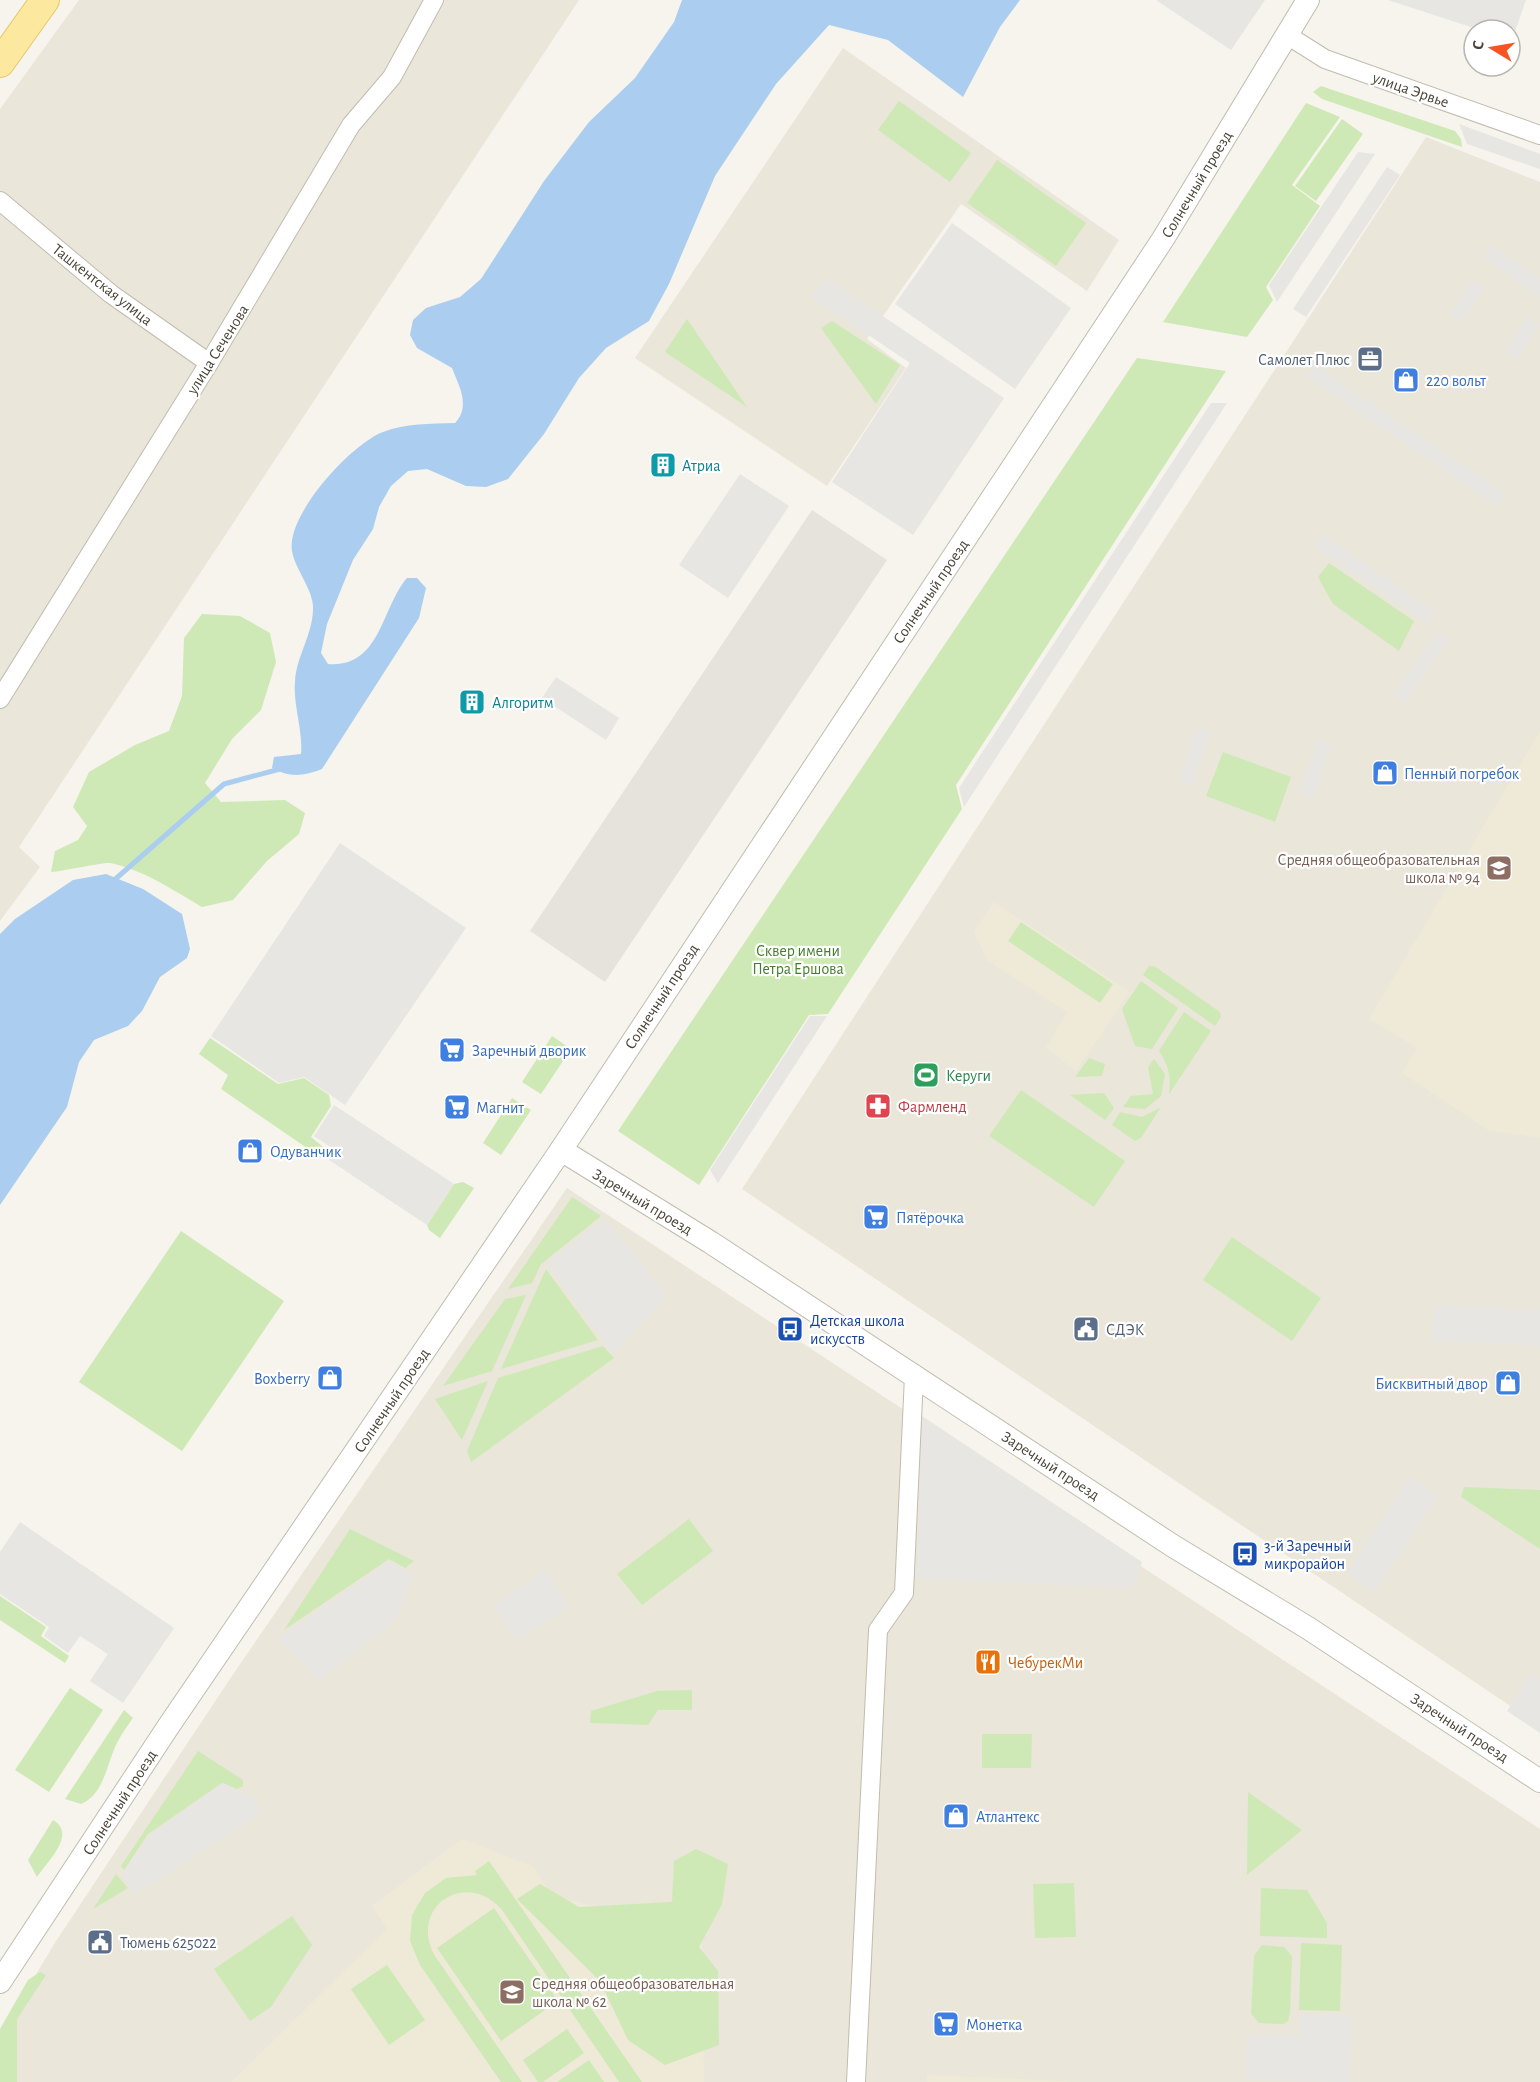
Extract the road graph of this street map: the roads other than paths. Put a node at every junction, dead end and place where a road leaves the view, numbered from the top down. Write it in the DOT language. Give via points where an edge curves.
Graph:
graph roads {
  1 [pos="45,0"];
  2 [pos="434,0"];
  3 [pos="1308,0"];
  4 [pos="1287,35"];
  5 [pos="0,63"];
  6 [pos="1540,135"];
  7 [pos="0,201"];
  8 [pos="209,363"];
  9 [pos="0,699"];
  10 [pos="561,1150"];
  11 [pos="914,1376"];
  12 [pos="1540,1781"];
  13 [pos="0,1982"];
  14 [pos="856,2082"];
  1 -- 5 [label="main road"];
  2 -- 8 [label="street, улица Сеченова" via="392,77 351,125"];
  3 -- 4 [label="street, Солнечный проезд"];
  4 -- 6 [label="street, улица Эрвье" via="1325,59"];
  4 -- 10 [label="street, Солнечный проезд" via="1157,248"];
  7 -- 8 [label="street, Ташкентская улица" via="111,294"];
  8 -- 9 [label="street, улица Сеченова"];
  10 -- 11 [label="street, Заречный проезд"];
  10 -- 13 [label="street, Солнечный проезд" via="168,1727"];
  11 -- 12 [label="street, Заречный проезд"];
  11 -- 14 [label="street" via="904,1593 878,1630"];
}
